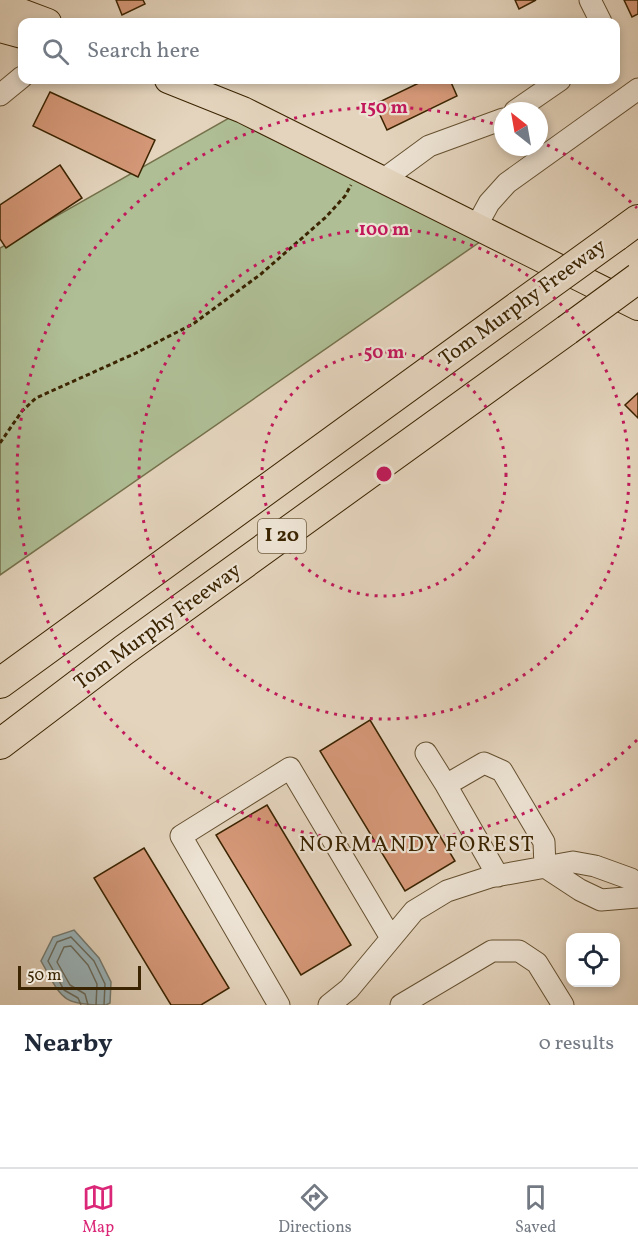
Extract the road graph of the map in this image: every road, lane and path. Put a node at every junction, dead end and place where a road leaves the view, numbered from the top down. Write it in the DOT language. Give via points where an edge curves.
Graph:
graph roads {
  1 [pos="590,0"];
  2 [pos="0,4"];
  3 [pos="37,18"];
  4 [pos="599,18"];
  5 [pos="0,29"];
  6 [pos="18,34"];
  7 [pos="18,80"];
  8 [pos="178,84"];
  9 [pos="554,84"];
  10 [pos="638,89"];
  11 [pos="0,94"];
  12 [pos="528,102"];
  13 [pos="494,122"];
  14 [pos="360,167"];
  15 [pos="384,179"];
  16 [pos="477,225"];
  17 [pos="627,228"];
  18 [pos="638,278"];
  19 [pos="638,307"];
  20 [pos="0,443"];
  21 [pos="0,683"];
  22 [pos="0,744"];
  23 [pos="426,753"];
  24 [pos="446,785"];
  25 [pos="595,866"];
  26 [pos="545,867"];
  27 [pos="498,876"];
  28 [pos="638,885"];
  29 [pos="580,890"];
  30 [pos="638,897"];
  31 [pos="391,938"];
  32 [pos="279,1005"];
  33 [pos="329,1005"];
  34 [pos="401,1005"];
  35 [pos="563,1005"];
  1 -- 4 [label="street"];
  2 -- 3 [label="main road"];
  5 -- 6 [label="main road"];
  7 -- 11 [label="street"];
  8 -- 14 [label="main road" via="243,110"];
  9 -- 12 [label="street"];
  10 -- 16 [label="street" via="507,183 489,203"];
  13 -- 15 [label="street" via="429,146"];
  14 -- 15 [label="main road"];
  14 -- 20 [label="path" via="345,196 261,274 193,324 36,398"];
  15 -- 16 [label="main road"];
  16 -- 19 [label="main road"];
  17 -- 21 [label="highway, Tom Murphy Freeway / I 20, bridge"];
  18 -- 22 [label="highway, Tom Murphy Freeway / I 20, bridge"];
  23 -- 24 [label="street"];
  24 -- 26 [label="street" via="484,763 502,771 544,842"];
  24 -- 27 [label="street"];
  25 -- 26 [label="street" via="573,862"];
  25 -- 28 [label="street"];
  25 -- 29 [label="street"];
  26 -- 27 [label="street"];
  26 -- 29 [label="street"];
  27 -- 31 [label="street" via="447,891 414,912"];
  29 -- 30 [label="street" via="601,900"];
  31 -- 32 [label="street" via="290,768 181,837"];
  31 -- 33 [label="street" via="349,989"];
  34 -- 35 [label="street" via="492,951 519,951 537,963"];
}
